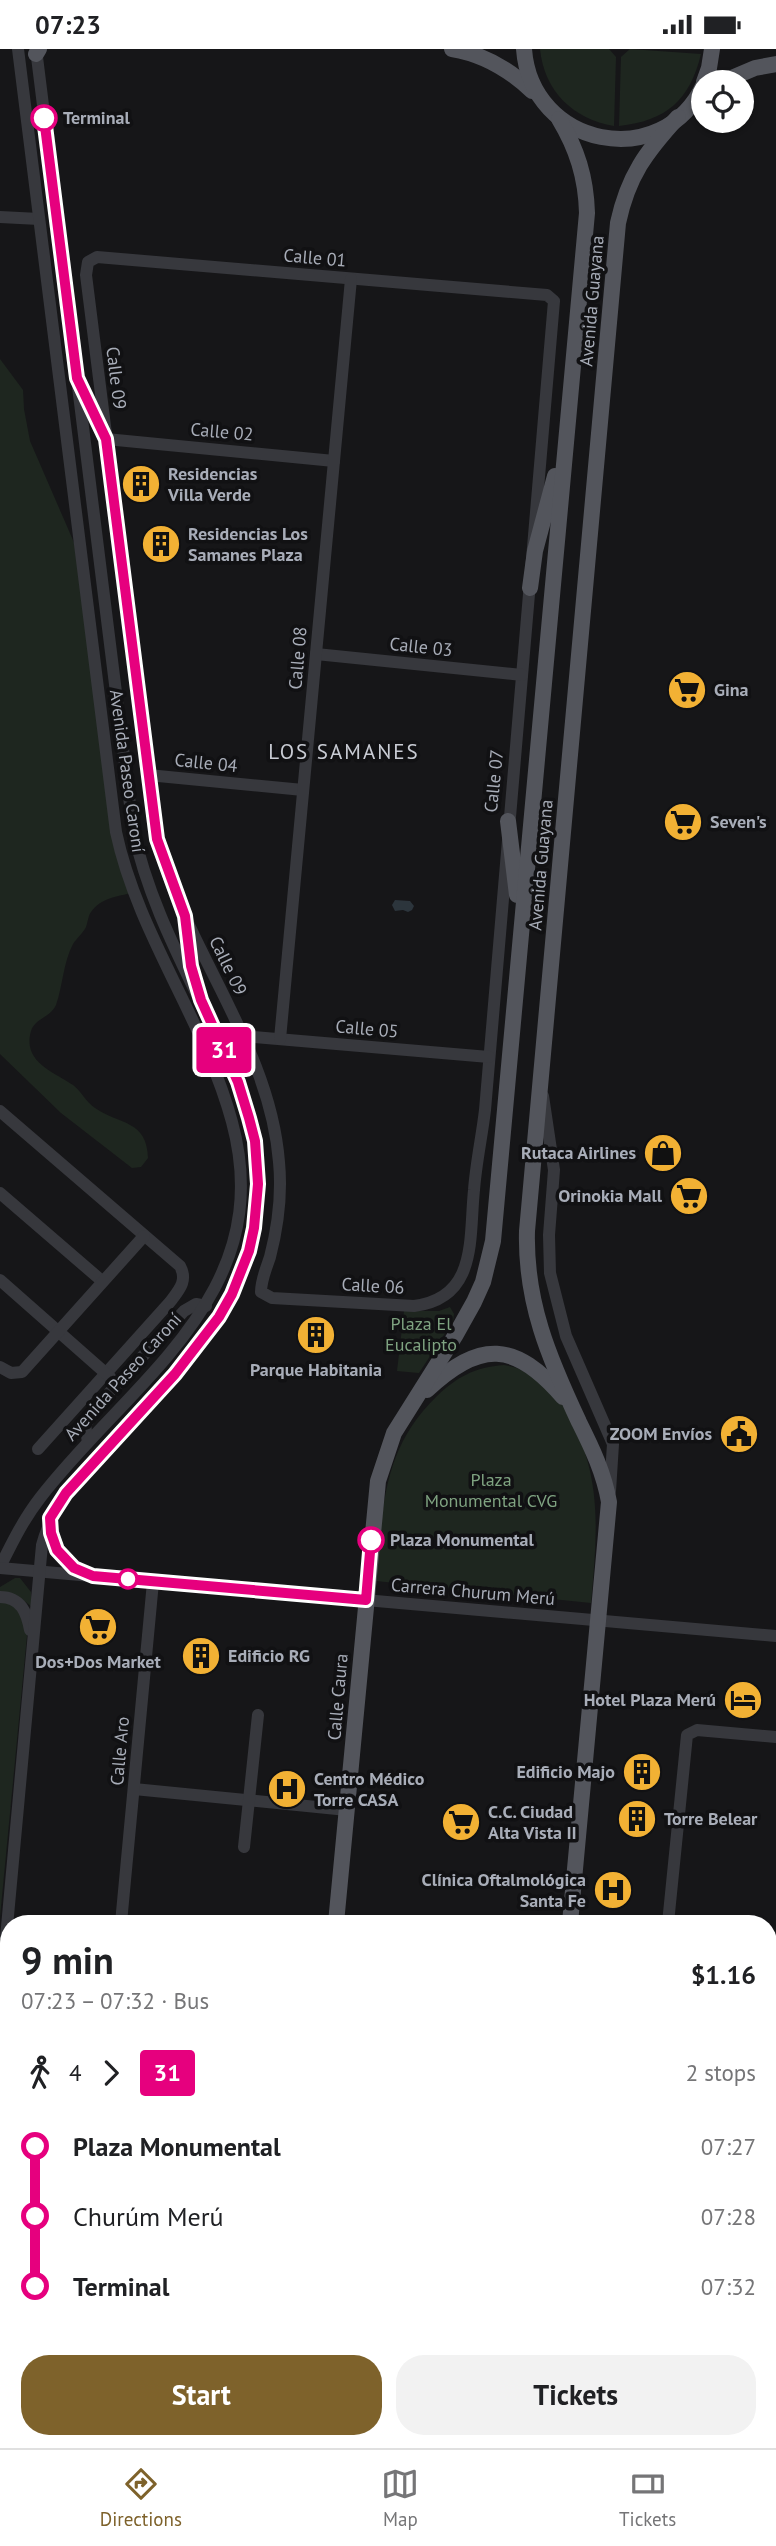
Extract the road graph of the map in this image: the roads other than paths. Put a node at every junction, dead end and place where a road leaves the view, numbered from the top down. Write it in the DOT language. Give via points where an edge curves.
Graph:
graph roads {
  1 [pos="18,49"];
  2 [pos="452,49"];
  3 [pos="524,49"];
  4 [pos="712,49"];
  5 [pos="37,51"];
  6 [pos="774,65"];
  7 [pos="708,70"];
  8 [pos="754,72"];
  9 [pos="542,101"];
  10 [pos="691,104"];
  11 [pos="678,117"];
  12 [pos="558,118"];
  13 [pos="0,217"];
  14 [pos="39,219"];
  15 [pos="86,275"];
  16 [pos="351,279"];
  17 [pos="552,298"];
  18 [pos="77,378"];
  19 [pos="568,416"];
  20 [pos="106,439"];
  21 [pos="334,461"];
  22 [pos="530,588"];
  23 [pos="316,654"];
  24 [pos="522,675"];
  25 [pos="148,775"];
  26 [pos="303,790"];
  27 [pos="508,821"];
  28 [pos="185,916"];
  29 [pos="520,953"];
  30 [pos="201,1000"];
  31 [pos="242,1036"];
  32 [pos="280,1039"];
  33 [pos="489,1057"];
  34 [pos="540,1080"];
  35 [pos="2,1117"];
  36 [pos="0,1193"];
  37 [pos="144,1236"];
  38 [pos="464,1268"];
  39 [pos="0,1280"];
  40 [pos="102,1281"];
  41 [pos="262,1295"];
  42 [pos="206,1306"];
  43 [pos="58,1331"];
  44 [pos="0,1367"];
  45 [pos="105,1372"];
  46 [pos="118,1383"];
  47 [pos="410,1406"];
  48 [pos="579,1422"];
  49 [pos="88,1442"];
  50 [pos="38,1449"];
  51 [pos="609,1502"];
  52 [pos="50,1518"];
  53 [pos="4,1568"];
  54 [pos="40,1571"];
  55 [pos="93,1576"];
  56 [pos="153,1582"];
  57 [pos="38,1594"];
  58 [pos="0,1597"];
  59 [pos="366,1600"];
  60 [pos="598,1621"];
  61 [pos="776,1636"];
  62 [pos="33,1648"];
  63 [pos="258,1715"];
  64 [pos="776,1737"];
  65 [pos="134,1789"];
  66 [pos="249,1801"];
  67 [pos="346,1810"];
  68 [pos="244,1847"];
  69 [pos="8,1915"];
  70 [pos="122,1915"];
  71 [pos="337,1915"];
  72 [pos="571,1915"];
  73 [pos="669,1915"];
  74 [pos="0,1995"];
  75 [pos="0,2003"];
  1 -- 14 [label="street, Avenida Paseo Caroní"];
  2 -- 9 [label="main road" via="500,66"];
  3 -- 9 [label="main road" via="531,81"];
  4 -- 7 [label="main road, Avenida Guayana"];
  5 -- 18 [label="street, Avenida Paseo Caroní"];
  6 -- 8 [label="main road"];
  9 -- 12 [label="main road"];
  10 -- 11 [label="main road, Avenida Guayana"];
  11 -- 12 [label="main road" via="659,130 624,139 589,135"];
  11 -- 34 [label="main road, Avenida Guayana" via="638,166 618,223"];
  12 -- 19 [label="main road, Avenida Guayana" via="578,155 587,198"];
  13 -- 14 [label="street"];
  14 -- 42 [label="street, Avenida Paseo Caroní" via="119,848 144,921 222,1089 238,1144 237,1225 225,1267"];
  15 -- 16 [label="street, Calle 01" via="86,265 92,259 108,257"];
  15 -- 20 [label="street, Calle 09"];
  16 -- 17 [label="street, Calle 01"];
  16 -- 21 [label="street, Calle 08"];
  17 -- 22 [label="street, Calle 07" via="555,311"];
  18 -- 20 [label="street"];
  18 -- 30 [label="street, Avenida Paseo Caroní" via="133,829 160,914"];
  19 -- 22 [label="main road"];
  19 -- 29 [label="main road, Avenida Guayana"];
  20 -- 21 [label="street, Calle 02"];
  20 -- 25 [label="street, Calle 09"];
  21 -- 23 [label="street, Calle 08"];
  22 -- 24 [label="street, Calle 07"];
  23 -- 24 [label="street, Calle 03"];
  23 -- 26 [label="street, Calle 08"];
  24 -- 27 [label="street, Calle 07"];
  25 -- 26 [label="street, Calle 04"];
  25 -- 28 [label="street, Calle 09" via="161,854"];
  26 -- 32 [label="street, Calle 08"];
  27 -- 29 [label="main road"];
  27 -- 33 [label="street, Calle 07"];
  28 -- 30 [label="street"];
  28 -- 31 [label="street, Calle 09"];
  29 -- 47 [label="main road, Avenida Guayana" via="489,1262 464,1321"];
  30 -- 52 [label="street, Avenida Paseo Caroní" via="238,1082 255,1141 258,1184 249,1251 232,1294 208,1333 66,1493"];
  31 -- 32 [label="street, Calle 05"];
  31 -- 41 [label="street, Calle 09" via="270,1113 279,1161 279,1209"];
  32 -- 33 [label="street, Calle 05"];
  33 -- 38 [label="street, Calle 07"];
  34 -- 48 [label="main road, Avenida Guayana" via="527,1231 529,1282 541,1333"];
  34 -- 51 [label="street" via="554,1170 550,1273 566,1336 613,1444"];
  35 -- 37 [label="street"];
  36 -- 40 [label="street"];
  37 -- 40 [label="street"];
  37 -- 45 [label="street" via="180,1266 183,1285"];
  38 -- 41 [label="street, Calle 06" via="450,1293 415,1306"];
  39 -- 43 [label="street"];
  40 -- 43 [label="street"];
  42 -- 46 [label="street" via="194,1304 184,1311"];
  42 -- 49 [label="street, Avenida Paseo Caroní" via="162,1363"];
  43 -- 44 [label="street" via="22,1372"];
  43 -- 45 [label="street"];
  45 -- 46 [label="street"];
  45 -- 50 [label="street"];
  46 -- 49 [label="street" via="88,1418 84,1430"];
  47 -- 48 [label="main road" via="461,1362 497,1353 519,1358 541,1373"];
  47 -- 59 [label="main road, Avenida Guayana" via="394,1433 378,1481"];
  48 -- 51 [label="main road, Avenida Guayana" via="600,1467"];
  49 -- 53 [label="street, Avenida Paseo Caroní" via="38,1500 15,1537"];
  51 -- 60 [label="main road, Avenida Guayana"];
  52 -- 54 [label="street, Avenida Paseo Caroní"];
  52 -- 55 [label="street" via="57,1550 74,1568"];
  53 -- 54 [label="street, Carrera Churum Merú"];
  53 -- 57 [label="street" via="25,1577"];
  54 -- 55 [label="street, Carrera Churum Merú"];
  54 -- 57 [label="street, Avenida Paseo Caroní"];
  55 -- 56 [label="street, Carrera Churum Merú"];
  56 -- 59 [label="street, Carrera Churum Merú"];
  56 -- 65 [label="street, Calle Aro"];
  57 -- 62 [label="street, Avenida Paseo Caroní"];
  58 -- 62 [label="street" via="17,1602 24,1610"];
  59 -- 60 [label="street, Carrera Churum Merú"];
  59 -- 67 [label="main road, Calle Caura"];
  60 -- 61 [label="street, Carrera Churum Merú"];
  60 -- 72 [label="main road, Avenida Guayana"];
  62 -- 69 [label="street, Avenida Paseo Caroní"];
  63 -- 66 [label="street"];
  64 -- 73 [label="street" via="697,1730 687,1735"];
  65 -- 66 [label="street"];
  65 -- 70 [label="street, Calle Aro"];
  66 -- 67 [label="street"];
  66 -- 68 [label="street"];
  67 -- 71 [label="main road, Calle Caura"];
  74 -- 75 [label="street, Avenida Paseo Caroní"];
}
